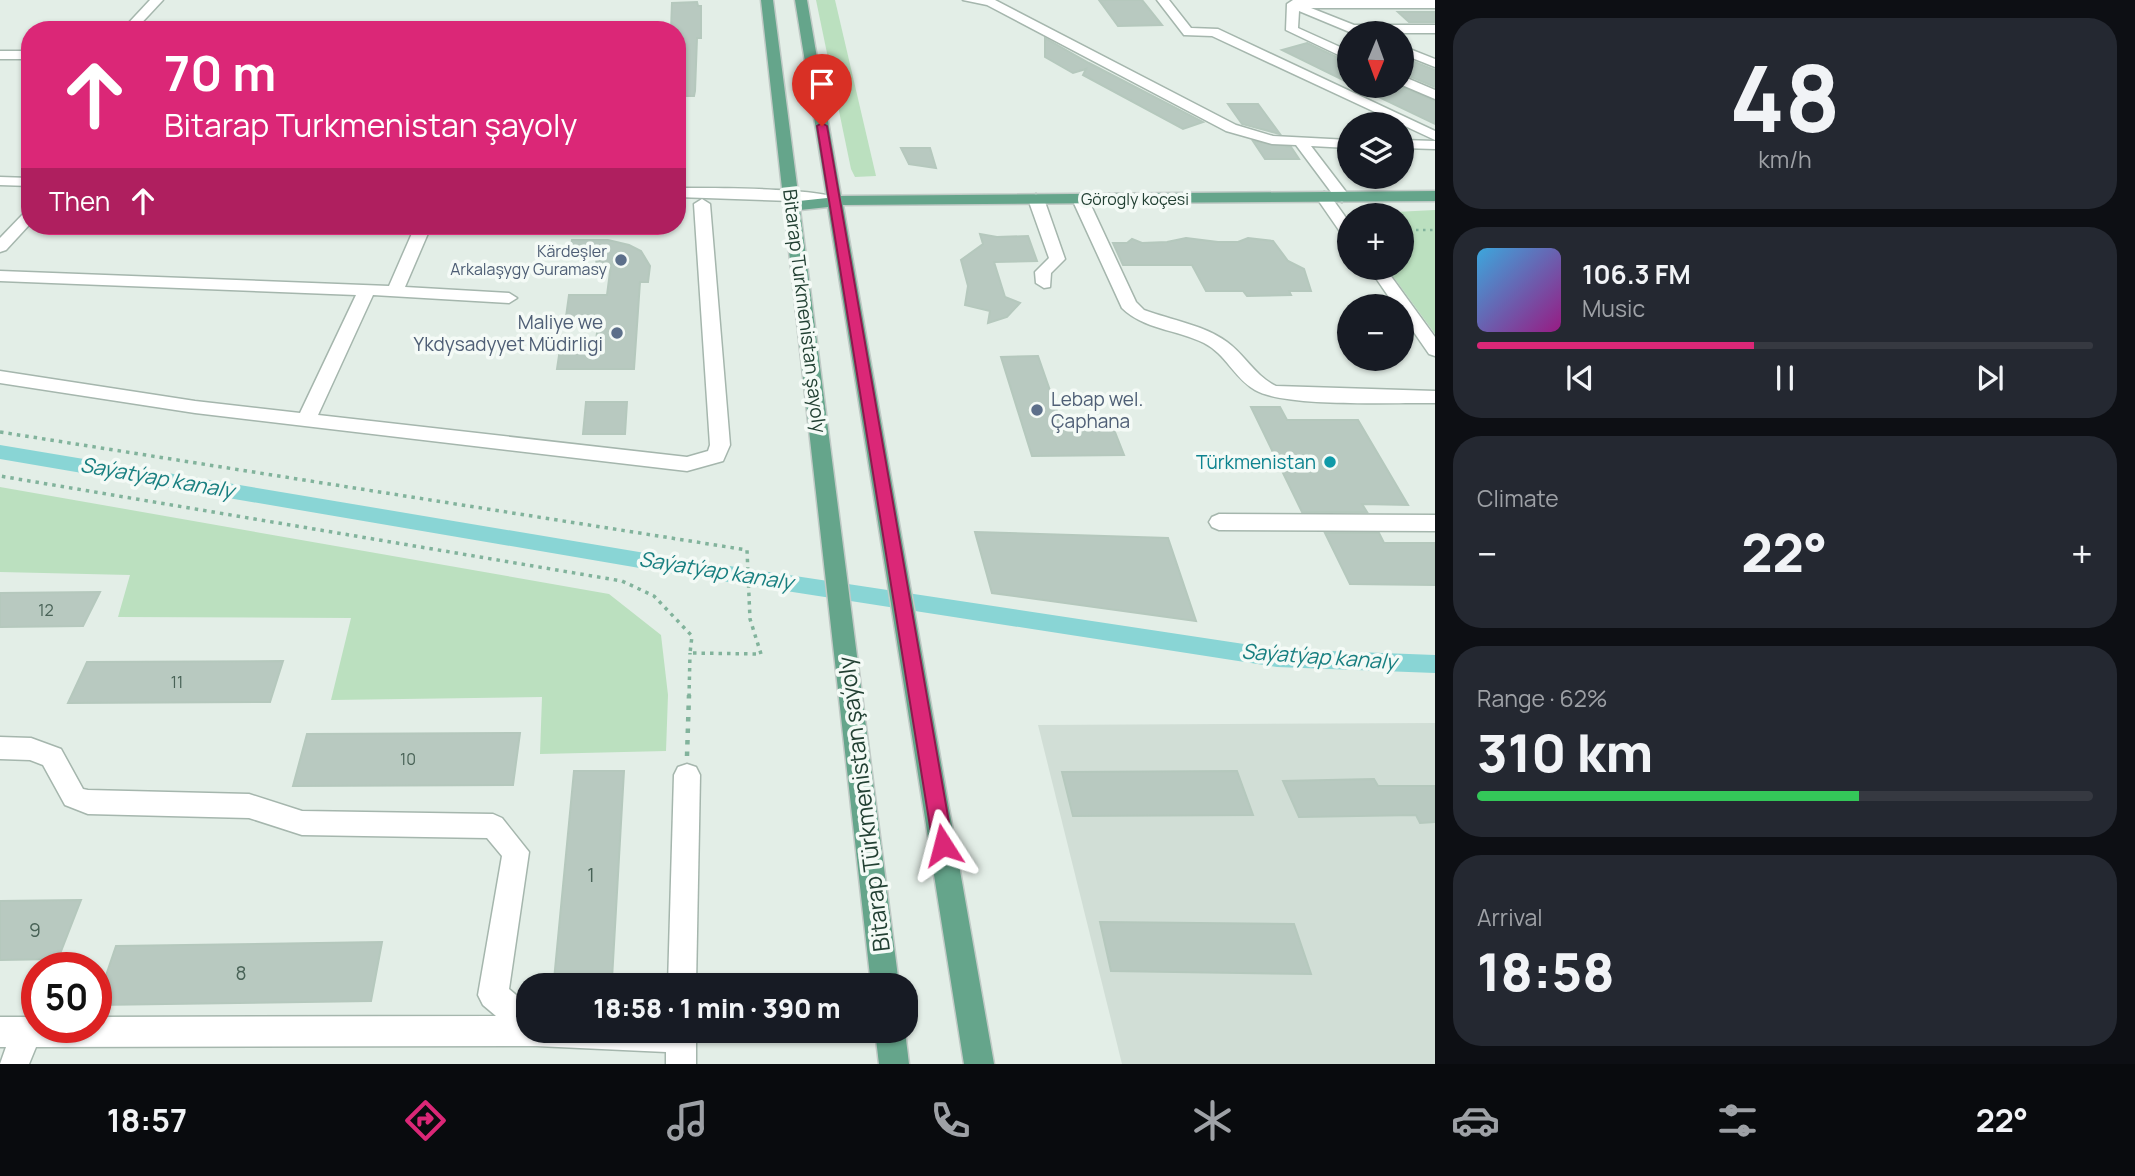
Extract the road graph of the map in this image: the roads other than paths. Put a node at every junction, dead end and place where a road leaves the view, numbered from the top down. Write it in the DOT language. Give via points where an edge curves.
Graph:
graph roads {
  1 [pos="157,0"];
  2 [pos="767,0"];
  3 [pos="801,0"];
  4 [pos="969,0"];
  5 [pos="1010,0"];
  6 [pos="1163,0"];
  7 [pos="990,2"];
  8 [pos="1288,2"];
  9 [pos="1435,4"];
  10 [pos="137,21"];
  11 [pos="1337,23"];
  12 [pos="1435,29"];
  13 [pos="1414,30"];
  14 [pos="1337,51"];
  15 [pos="1414,54"];
  16 [pos="0,55"];
  17 [pos="21,55"];
  18 [pos="1433,61"];
  19 [pos="1414,85"];
  20 [pos="1435,95"];
  21 [pos="1435,136"];
  22 [pos="1301,144"];
  23 [pos="1337,144"];
  24 [pos="1414,144"];
  25 [pos="1435,145"];
  26 [pos="0,171"];
  27 [pos="21,172"];
  28 [pos="0,181"];
  29 [pos="21,182"];
  30 [pos="686,193"];
  31 [pos="1435,196"];
  32 [pos="1324,197"];
  33 [pos="1342,197"];
  34 [pos="1080,199"];
  35 [pos="1036,200"];
  36 [pos="792,201"];
  37 [pos="835,201"];
  38 [pos="686,203"];
  39 [pos="702,204"];
  40 [pos="1337,216"];
  41 [pos="21,225"];
  42 [pos="420,235"];
  43 [pos="0,247"];
  44 [pos="0,275"];
  45 [pos="1385,280"];
  46 [pos="1044,283"];
  47 [pos="366,290"];
  48 [pos="395,292"];
  49 [pos="509,298"];
  50 [pos="1435,350"];
  51 [pos="0,377"];
  52 [pos="1435,397"];
  53 [pos="306,420"];
  54 [pos="1219,522"];
  55 [pos="1435,523"];
  56 [pos="843,622"];
  57 [pos="0,748"];
  58 [pos="687,775"];
  59 [pos="682,973"];
  60 [pos="883,973"];
  61 [pos="516,1014"];
  62 [pos="13,1032"];
  63 [pos="891,1043"];
  64 [pos="681,1044"];
  65 [pos="14,1064"];
  66 [pos="894,1064"];
  67 [pos="979,1064"];
  1 -- 10 [label="street"];
  2 -- 36 [label="main road, Bitarap Turkmenistan şayoly"];
  3 -- 37 [label="main road"];
  4 -- 7 [label="street"];
  5 -- 7 [label="street"];
  6 -- 21 [label="street" via="1188,33 1214,32"];
  7 -- 22 [label="street" via="1231,128"];
  8 -- 9 [label="street"];
  8 -- 11 [label="street"];
  8 -- 14 [label="street" via="1292,30"];
  12 -- 13 [label="street"];
  15 -- 18 [label="street"];
  16 -- 17 [label="street"];
  19 -- 20 [label="street"];
  22 -- 23 [label="street"];
  22 -- 33 [label="street"];
  24 -- 25 [label="street"];
  26 -- 27 [label="street"];
  28 -- 29 [label="street"];
  30 -- 36 [label="street, Görogly koçesi"];
  31 -- 33 [label="main road, Görogly koçesi"];
  32 -- 33 [label="main road, Görogly koçesi"];
  32 -- 34 [label="main road, Görogly koçesi"];
  32 -- 40 [label="street"];
  34 -- 35 [label="main road, Görogly koçesi"];
  34 -- 52 [label="street" via="1128,304 1138,314 1221,346 1264,389 1283,394"];
  35 -- 37 [label="main road, Görogly koçesi"];
  35 -- 46 [label="street" via="1057,258 1042,272"];
  36 -- 37 [label="main road, Görogly koçesi"];
  36 -- 39 [label="street, Görogly koçesi"];
  36 -- 56 [label="main road, Bitarap Turkmenistan şayoly"];
  37 -- 67 [label="main road"];
  38 -- 39 [label="street, Görogly koçesi"];
  39 -- 53 [label="street" via="720,445 716,456 687,464"];
  41 -- 43 [label="street"];
  42 -- 48 [label="street"];
  44 -- 47 [label="street"];
  45 -- 50 [label="street"];
  47 -- 48 [label="street"];
  47 -- 53 [label="street"];
  48 -- 49 [label="street"];
  51 -- 53 [label="street"];
  54 -- 55 [label="street"];
  56 -- 60 [label="main road, Bitarap Türkmenistan şaýoly"];
  57 -- 61 [label="street" via="31,749 52,757 74,797 88,802 249,806 302,823 493,826 516,852 492,995"];
  58 -- 59 [label="street"];
  62 -- 64 [label="street" via="537,1031"];
  62 -- 65 [label="street"];
  63 -- 66 [label="main road"];
}
